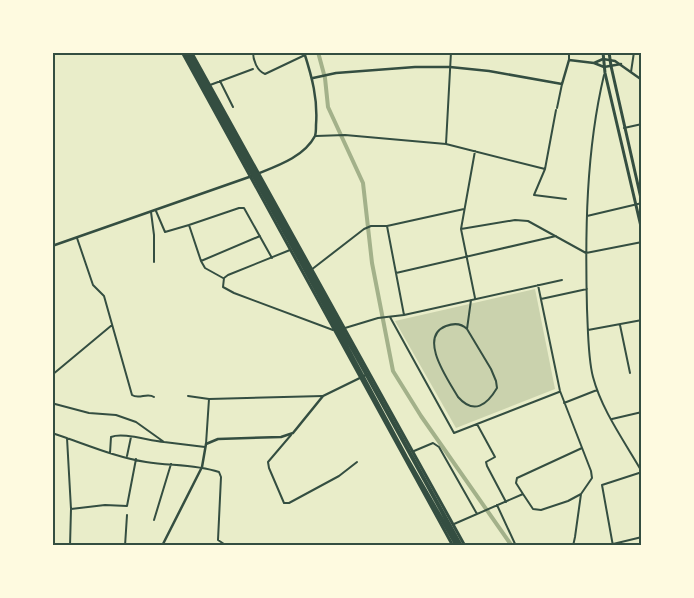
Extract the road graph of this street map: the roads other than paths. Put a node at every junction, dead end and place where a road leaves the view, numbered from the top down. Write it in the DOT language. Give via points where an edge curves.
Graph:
graph roads {
  1 [pos="184,52"];
  2 [pos="190,52"];
  3 [pos="253,52"];
  4 [pos="451,52"];
  5 [pos="569,52"];
  6 [pos="603,52"];
  7 [pos="609,52"];
  8 [pos="634,52"];
  9 [pos="305,54"];
  10 [pos="609,58"];
  11 [pos="603,59"];
  12 [pos="569,60"];
  13 [pos="594,63"];
  14 [pos="621,64"];
  15 [pos="610,66"];
  16 [pos="450,67"];
  17 [pos="604,67"];
  18 [pos="253,68"];
  19 [pos="631,72"];
  20 [pos="605,73"];
  21 [pos="313,79"];
  22 [pos="642,80"];
  23 [pos="220,81"];
  24 [pos="562,84"];
  25 [pos="210,85"];
  26 [pos="233,107"];
  27 [pos="642,124"];
  28 [pos="624,128"];
  29 [pos="315,136"];
  30 [pos="446,144"];
  31 [pos="475,151"];
  32 [pos="545,169"];
  33 [pos="258,173"];
  34 [pos="250,176"];
  35 [pos="566,199"];
  36 [pos="642,203"];
  37 [pos="635,204"];
  38 [pos="155,210"];
  39 [pos="464,210"];
  40 [pos="150,211"];
  41 [pos="587,216"];
  42 [pos="188,225"];
  43 [pos="388,226"];
  44 [pos="461,229"];
  45 [pos="642,231"];
  46 [pos="260,236"];
  47 [pos="556,236"];
  48 [pos="77,238"];
  49 [pos="642,242"];
  50 [pos="52,246"];
  51 [pos="291,250"];
  52 [pos="586,253"];
  53 [pos="466,255"];
  54 [pos="272,258"];
  55 [pos="201,261"];
  56 [pos="154,262"];
  57 [pos="312,269"];
  58 [pos="304,273"];
  59 [pos="396,273"];
  60 [pos="224,278"];
  61 [pos="562,280"];
  62 [pos="538,285"];
  63 [pos="587,289"];
  64 [pos="475,299"];
  65 [pos="541,299"];
  66 [pos="471,300"];
  67 [pos="404,315"];
  68 [pos="390,317"];
  69 [pos="642,320"];
  70 [pos="112,325"];
  71 [pos="620,325"];
  72 [pos="344,328"];
  73 [pos="468,329"];
  74 [pos="335,330"];
  75 [pos="588,330"];
  76 [pos="630,373"];
  77 [pos="369,374"];
  78 [pos="52,375"];
  79 [pos="360,378"];
  80 [pos="597,390"];
  81 [pos="560,391"];
  82 [pos="188,396"];
  83 [pos="323,396"];
  84 [pos="154,398"];
  85 [pos="209,399"];
  86 [pos="564,403"];
  87 [pos="55,404"];
  88 [pos="642,412"];
  89 [pos="612,419"];
  90 [pos="477,424"];
  91 [pos="52,433"];
  92 [pos="293,433"];
  93 [pos="131,437"];
  94 [pos="67,438"];
  95 [pos="164,442"];
  96 [pos="205,446"];
  97 [pos="582,448"];
  98 [pos="412,452"];
  99 [pos="110,453"];
  100 [pos="127,457"];
  101 [pos="404,457"];
  102 [pos="136,460"];
  103 [pos="357,462"];
  104 [pos="171,464"];
  105 [pos="202,466"];
  106 [pos="642,472"];
  107 [pos="523,494"];
  108 [pos="581,494"];
  109 [pos="506,502"];
  110 [pos="497,505"];
  111 [pos="71,509"];
  112 [pos="477,514"];
  113 [pos="127,515"];
  114 [pos="154,520"];
  115 [pos="453,525"];
  116 [pos="444,529"];
  117 [pos="642,537"];
  118 [pos="52,545"];
  119 [pos="613,545"];
  120 [pos="57,546"];
  121 [pos="70,546"];
  122 [pos="125,546"];
  123 [pos="162,546"];
  124 [pos="227,546"];
  125 [pos="455,546"];
  126 [pos="463,546"];
  127 [pos="516,546"];
  128 [pos="573,546"];
  1 -- 34 [label="main road"];
  1 -- 125 [label="highway"];
  2 -- 25 [label="main road"];
  2 -- 126 [label="highway"];
  3 -- 9 [label="street" via="260,71 265,74"];
  4 -- 16 [label="street"];
  5 -- 12 [label="street"];
  6 -- 11 [label="main road"];
  7 -- 10 [label="main road"];
  8 -- 19 [label="street"];
  9 -- 21 [label="street"];
  10 -- 11 [label="street"];
  10 -- 14 [label="street"];
  10 -- 15 [label="main road"];
  11 -- 13 [label="street"];
  11 -- 17 [label="main road"];
  12 -- 13 [label="street"];
  12 -- 24 [label="street"];
  13 -- 17 [label="street"];
  14 -- 15 [label="street"];
  14 -- 19 [label="street"];
  15 -- 17 [label="street"];
  15 -- 28 [label="main road"];
  16 -- 21 [label="street" via="336,72"];
  16 -- 24 [label="street"];
  16 -- 30 [label="street"];
  17 -- 20 [label="main road"];
  18 -- 23 [label="street"];
  19 -- 22 [label="street"];
  20 -- 37 [label="main road"];
  20 -- 41 [label="street" via="599,96"];
  21 -- 29 [label="street" via="317,110"];
  23 -- 25 [label="street"];
  23 -- 26 [label="street"];
  24 -- 32 [label="street"];
  25 -- 33 [label="main road"];
  27 -- 28 [label="street"];
  28 -- 36 [label="main road"];
  29 -- 30 [label="street" via="345,135"];
  29 -- 33 [label="street" via="291,159"];
  30 -- 31 [label="street"];
  31 -- 32 [label="street"];
  31 -- 39 [label="street"];
  32 -- 35 [label="street" via="534,195"];
  33 -- 34 [label="street"];
  33 -- 57 [label="main road"];
  34 -- 38 [label="street"];
  34 -- 51 [label="main road"];
  36 -- 37 [label="street"];
  37 -- 41 [label="street"];
  37 -- 45 [label="main road"];
  38 -- 40 [label="street"];
  38 -- 42 [label="street" via="165,232"];
  39 -- 43 [label="street"];
  39 -- 44 [label="street"];
  40 -- 48 [label="street"];
  40 -- 56 [label="street"];
  41 -- 52 [label="street"];
  42 -- 46 [label="street" via="242,208"];
  42 -- 55 [label="street"];
  43 -- 57 [label="street" via="364,229"];
  43 -- 59 [label="street"];
  44 -- 47 [label="street" via="521,220"];
  44 -- 53 [label="street"];
  46 -- 54 [label="street"];
  46 -- 55 [label="street"];
  47 -- 52 [label="street"];
  47 -- 53 [label="street"];
  48 -- 50 [label="street"];
  48 -- 70 [label="street" via="94,285 104,296"];
  49 -- 52 [label="street"];
  51 -- 54 [label="street"];
  51 -- 58 [label="main road"];
  52 -- 63 [label="street"];
  53 -- 59 [label="street"];
  53 -- 64 [label="street"];
  54 -- 60 [label="street"];
  55 -- 60 [label="street" via="207,270"];
  57 -- 58 [label="street"];
  57 -- 72 [label="main road"];
  58 -- 74 [label="main road"];
  59 -- 67 [label="street"];
  60 -- 74 [label="street" via="224,289"];
  61 -- 62 [label="street"];
  62 -- 64 [label="street"];
  62 -- 65 [label="street"];
  63 -- 65 [label="street"];
  63 -- 75 [label="street"];
  64 -- 66 [label="street"];
  65 -- 81 [label="street"];
  66 -- 67 [label="street"];
  66 -- 73 [label="street"];
  67 -- 68 [label="street"];
  68 -- 72 [label="street"];
  68 -- 90 [label="street" via="454,433"];
  69 -- 71 [label="street"];
  70 -- 78 [label="street"];
  70 -- 84 [label="street" via="132,395"];
  71 -- 75 [label="street"];
  71 -- 76 [label="street"];
  72 -- 74 [label="street"];
  72 -- 77 [label="main road"];
  73 -- 73 [label="street" via="456,324 438,330 433,349 458,397 463,403 475,407 490,400 497,388 491,369"];
  74 -- 79 [label="main road"];
  75 -- 80 [label="street" via="592,376"];
  77 -- 79 [label="street"];
  77 -- 98 [label="main road"];
  79 -- 83 [label="street"];
  79 -- 101 [label="main road"];
  80 -- 86 [label="street"];
  80 -- 89 [label="street"];
  81 -- 86 [label="street"];
  81 -- 90 [label="street"];
  82 -- 85 [label="street"];
  83 -- 85 [label="street"];
  83 -- 92 [label="street"];
  85 -- 96 [label="street"];
  86 -- 97 [label="street"];
  87 -- 95 [label="street" via="89,413 116,415 136,422"];
  88 -- 89 [label="street"];
  89 -- 106 [label="street"];
  90 -- 109 [label="street" via="495,458 486,462 487,466"];
  91 -- 94 [label="street"];
  92 -- 96 [label="street" via="281,437 218,439"];
  92 -- 103 [label="street" via="268,462 284,503 339,476"];
  93 -- 95 [label="street"];
  93 -- 99 [label="street" via="118,434 111,437"];
  93 -- 100 [label="street"];
  94 -- 99 [label="street"];
  94 -- 111 [label="street"];
  95 -- 96 [label="street"];
  96 -- 105 [label="street"];
  97 -- 107 [label="street" via="517,478 516,483"];
  97 -- 108 [label="street" via="592,478"];
  98 -- 101 [label="street"];
  98 -- 112 [label="street" via="433,443 439,447"];
  98 -- 115 [label="main road"];
  99 -- 100 [label="street"];
  100 -- 102 [label="street"];
  101 -- 116 [label="main road"];
  102 -- 104 [label="street"];
  102 -- 111 [label="street" via="127,506"];
  104 -- 105 [label="street"];
  104 -- 114 [label="street"];
  105 -- 123 [label="street"];
  105 -- 124 [label="street" via="221,474 218,540"];
  106 -- 119 [label="street" via="602,485"];
  107 -- 108 [label="street" via="533,509 541,510"];
  107 -- 109 [label="street"];
  108 -- 128 [label="street"];
  109 -- 110 [label="street"];
  110 -- 112 [label="street"];
  110 -- 127 [label="street"];
  111 -- 121 [label="street"];
  112 -- 115 [label="street"];
  113 -- 122 [label="street"];
  115 -- 116 [label="street"];
  115 -- 126 [label="main road"];
  116 -- 125 [label="main road"];
  117 -- 119 [label="street"];
  118 -- 120 [label="street"];
}
